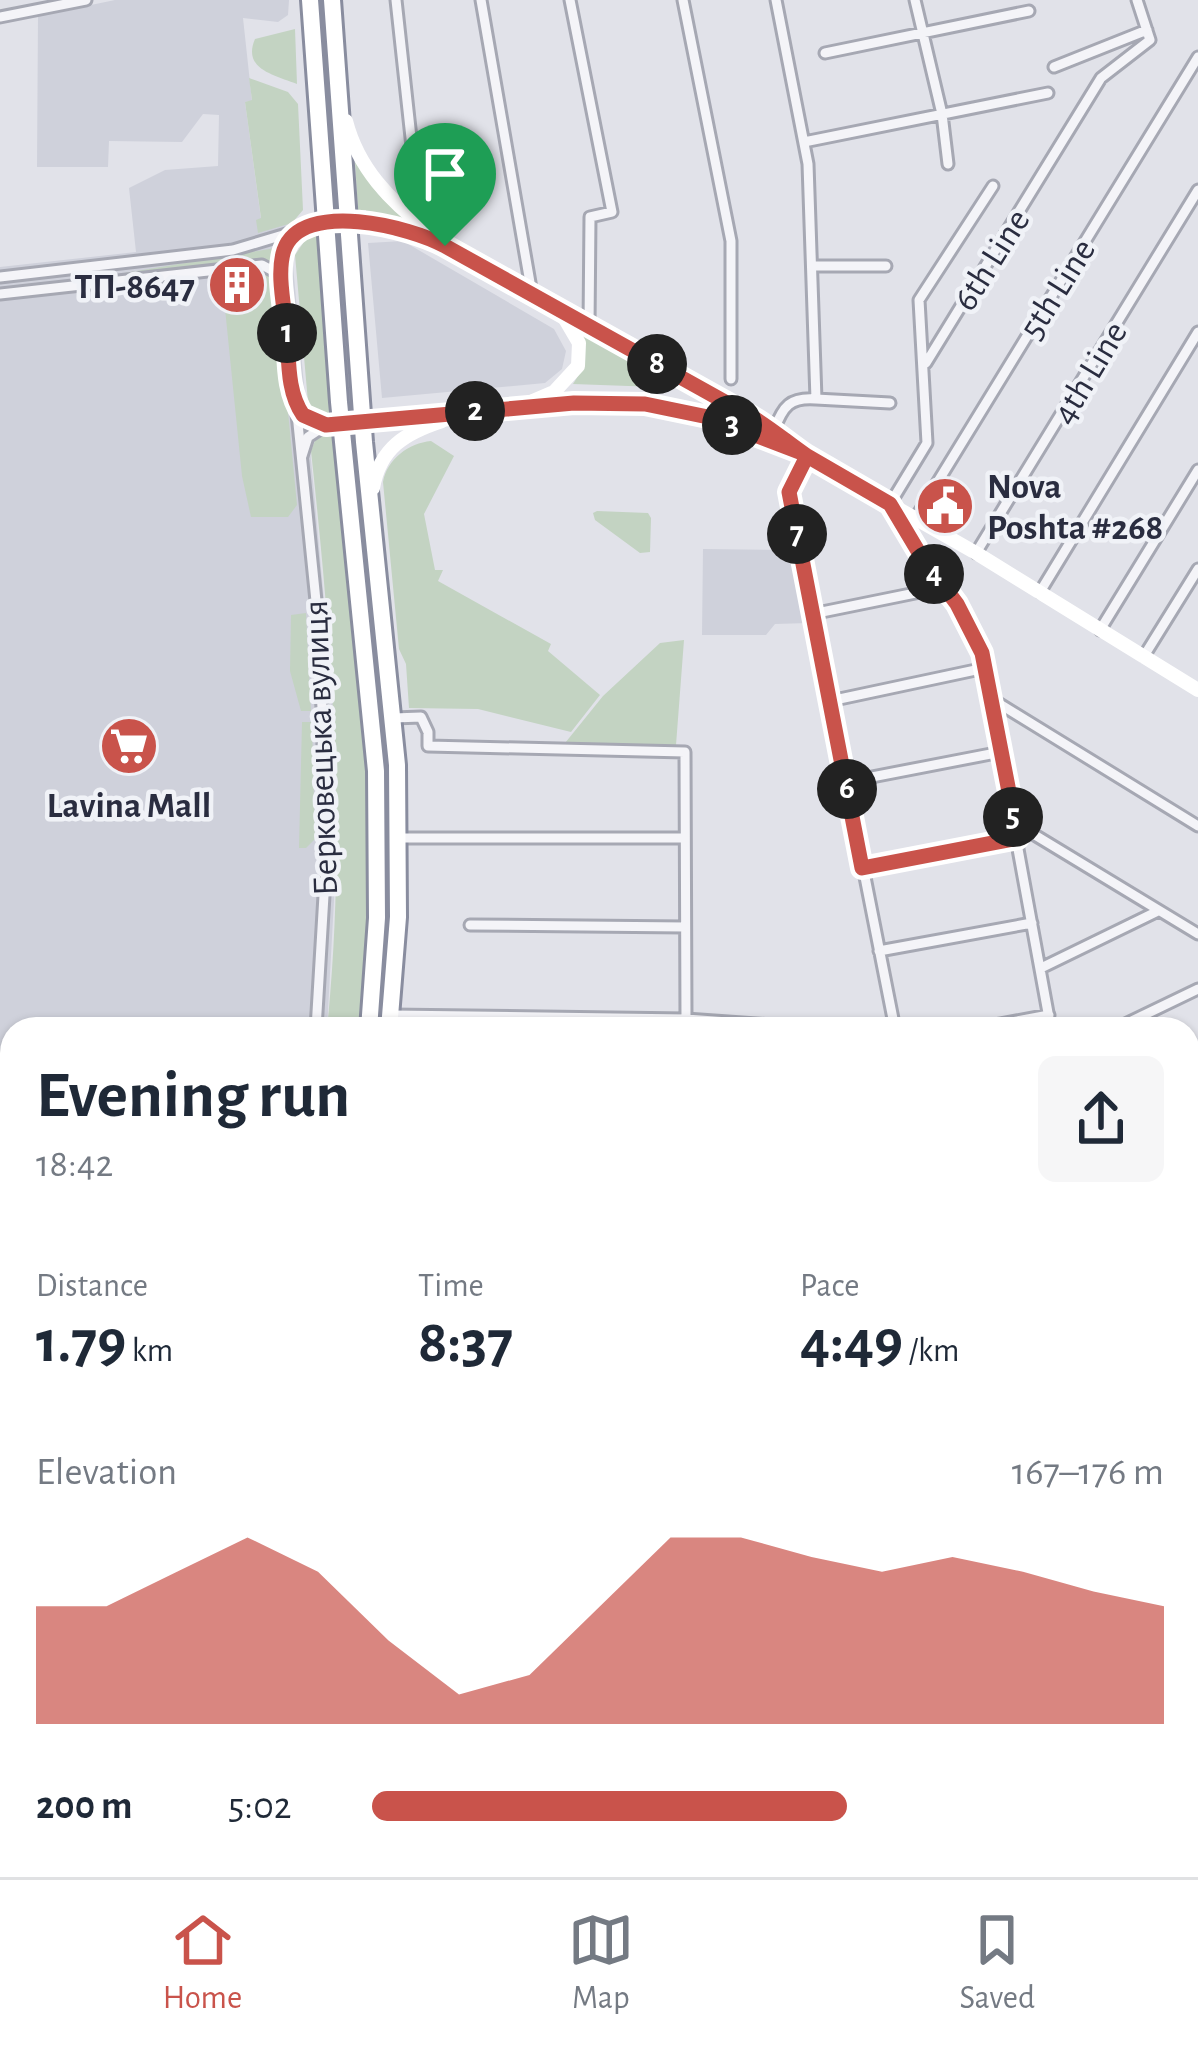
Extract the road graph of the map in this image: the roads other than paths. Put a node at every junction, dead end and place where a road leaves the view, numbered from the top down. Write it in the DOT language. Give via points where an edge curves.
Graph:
graph roads {
  1 [pos="86,0"];
  2 [pos="310,0"];
  3 [pos="332,0"];
  4 [pos="396,0"];
  5 [pos="481,0"];
  6 [pos="570,0"];
  7 [pos="683,0"];
  8 [pos="776,0"];
  9 [pos="915,0"];
  10 [pos="1142,2"];
  11 [pos="29,6"];
  12 [pos="1029,11"];
  13 [pos="0,17"];
  14 [pos="923,32"];
  15 [pos="1148,35"];
  16 [pos="824,53"];
  17 [pos="1198,57"];
  18 [pos="1054,68"];
  19 [pos="1048,93"];
  20 [pos="339,94"];
  21 [pos="942,113"];
  22 [pos="804,142"];
  23 [pos="948,164"];
  24 [pos="992,186"];
  25 [pos="1198,190"];
  26 [pos="412,218"];
  27 [pos="349,223"];
  28 [pos="325,224"];
  29 [pos="298,230"];
  30 [pos="445,246"];
  31 [pos="812,266"];
  32 [pos="886,266"];
  33 [pos="0,277"];
  34 [pos="283,284"];
  35 [pos="0,294"];
  36 [pos="532,294"];
  37 [pos="560,310"];
  38 [pos="590,327"];
  39 [pos="1198,332"];
  40 [pos="926,363"];
  41 [pos="731,379"];
  42 [pos="292,389"];
  43 [pos="816,399"];
  44 [pos="890,403"];
  45 [pos="516,407"];
  46 [pos="472,411"];
  47 [pos="362,422"];
  48 [pos="333,424"];
  49 [pos="774,430"];
  50 [pos="805,455"];
  51 [pos="300,467"];
  52 [pos="1198,470"];
  53 [pos="890,504"];
  54 [pos="369,511"];
  55 [pos="914,519"];
  56 [pos="976,553"];
  57 [pos="1198,569"];
  58 [pos="945,587"];
  59 [pos="1040,592"];
  60 [pos="812,614"];
  61 [pos="1100,630"];
  62 [pos="1144,656"];
  63 [pos="985,668"];
  64 [pos="1198,690"];
  65 [pos="990,698"];
  66 [pos="830,701"];
  67 [pos="394,718"];
  68 [pos="1000,752"];
  69 [pos="845,782"];
  70 [pos="1015,823"];
  71 [pos="1198,826"];
  72 [pos="398,838"];
  73 [pos="685,838"];
  74 [pos="1018,838"];
  75 [pos="862,868"];
  76 [pos="1158,911"];
  77 [pos="1032,923"];
  78 [pos="470,926"];
  79 [pos="685,927"];
  80 [pos="1198,934"];
  81 [pos="879,951"];
  82 [pos="1041,968"];
  83 [pos="1198,989"];
  84 [pos="1049,1015"];
  85 [pos="317,1017"];
  86 [pos="371,1017"];
  87 [pos="390,1017"];
  88 [pos="686,1017"];
  89 [pos="893,1017"];
  90 [pos="1038,1017"];
  91 [pos="1140,1017"];
  1 -- 11 [label="street"];
  2 -- 28 [label="highway"];
  3 -- 20 [label="highway"];
  4 -- 26 [label="street" via="419,211"];
  5 -- 36 [label="street"];
  6 -- 38 [label="street" via="612,212 590,217"];
  7 -- 41 [label="street" via="731,241"];
  8 -- 22 [label="street"];
  9 -- 14 [label="street"];
  10 -- 15 [label="street"];
  11 -- 13 [label="street"];
  12 -- 14 [label="street"];
  14 -- 16 [label="street"];
  14 -- 21 [label="street"];
  15 -- 18 [label="street"];
  15 -- 40 [label="street, 6th Line" via="1101,78"];
  17 -- 55 [label="street, 5th Line"];
  19 -- 21 [label="street"];
  20 -- 26 [label="main road" via="366,169"];
  20 -- 27 [label="highway"];
  21 -- 22 [label="street"];
  21 -- 23 [label="street"];
  22 -- 31 [label="street"];
  24 -- 40 [label="street" via="920,300"];
  25 -- 56 [label="street, 4th Line"];
  26 -- 30 [label="main road"];
  27 -- 28 [label="main road"];
  27 -- 30 [label="main road" via="412,230"];
  27 -- 47 [label="highway"];
  28 -- 29 [label="street"];
  28 -- 48 [label="highway"];
  29 -- 33 [label="street" via="233,250"];
  29 -- 34 [label="street" via="283,254"];
  30 -- 36 [label="main road"];
  31 -- 32 [label="street"];
  31 -- 43 [label="street"];
  34 -- 35 [label="street" via="262,265"];
  34 -- 42 [label="street, Берковецька вулиця"];
  36 -- 37 [label="main road"];
  37 -- 38 [label="main road"];
  37 -- 45 [label="main road" via="578,343 578,367 554,392"];
  38 -- 49 [label="main road"];
  39 -- 59 [label="street"];
  40 -- 53 [label="street" via="927,443"];
  42 -- 48 [label="street" via="303,415"];
  42 -- 51 [label="street, Берковецька вулиця"];
  43 -- 44 [label="street"];
  43 -- 49 [label="street" via="796,398"];
  45 -- 46 [label="main road"];
  45 -- 50 [label="main road" via="645,404 708,417"];
  46 -- 47 [label="main road"];
  46 -- 54 [label="main road" via="402,437 377,466"];
  47 -- 48 [label="main road"];
  47 -- 54 [label="highway"];
  48 -- 51 [label="street" via="305,442"];
  48 -- 86 [label="highway" via="376,771"];
  49 -- 50 [label="main road"];
  50 -- 53 [label="main road"];
  50 -- 60 [label="street" via="789,492"];
  51 -- 85 [label="street, Берковецька вулиця" via="322,708 326,862"];
  52 -- 61 [label="street"];
  53 -- 55 [label="main road"];
  53 -- 58 [label="street"];
  54 -- 67 [label="highway"];
  55 -- 56 [label="main road"];
  56 -- 59 [label="main road"];
  57 -- 62 [label="street"];
  58 -- 60 [label="street"];
  58 -- 63 [label="street" via="971,626"];
  59 -- 61 [label="main road"];
  60 -- 66 [label="street"];
  61 -- 62 [label="main road"];
  62 -- 64 [label="main road"];
  63 -- 65 [label="street"];
  63 -- 66 [label="street"];
  65 -- 68 [label="street"];
  65 -- 71 [label="street"];
  66 -- 69 [label="street"];
  67 -- 72 [label="highway"];
  67 -- 73 [label="street" via="421,717 428,746 686,752"];
  68 -- 69 [label="street"];
  68 -- 70 [label="street"];
  69 -- 75 [label="street"];
  70 -- 74 [label="street"];
  70 -- 76 [label="street"];
  72 -- 73 [label="street"];
  72 -- 87 [label="highway"];
  73 -- 79 [label="street"];
  74 -- 75 [label="street"];
  74 -- 77 [label="street"];
  75 -- 81 [label="street"];
  76 -- 80 [label="street"];
  76 -- 82 [label="street"];
  77 -- 81 [label="street"];
  77 -- 82 [label="street"];
  78 -- 79 [label="street"];
  79 -- 88 [label="street"];
  81 -- 89 [label="street"];
  82 -- 84 [label="street"];
  83 -- 91 [label="street"];
  84 -- 90 [label="street"];
}
